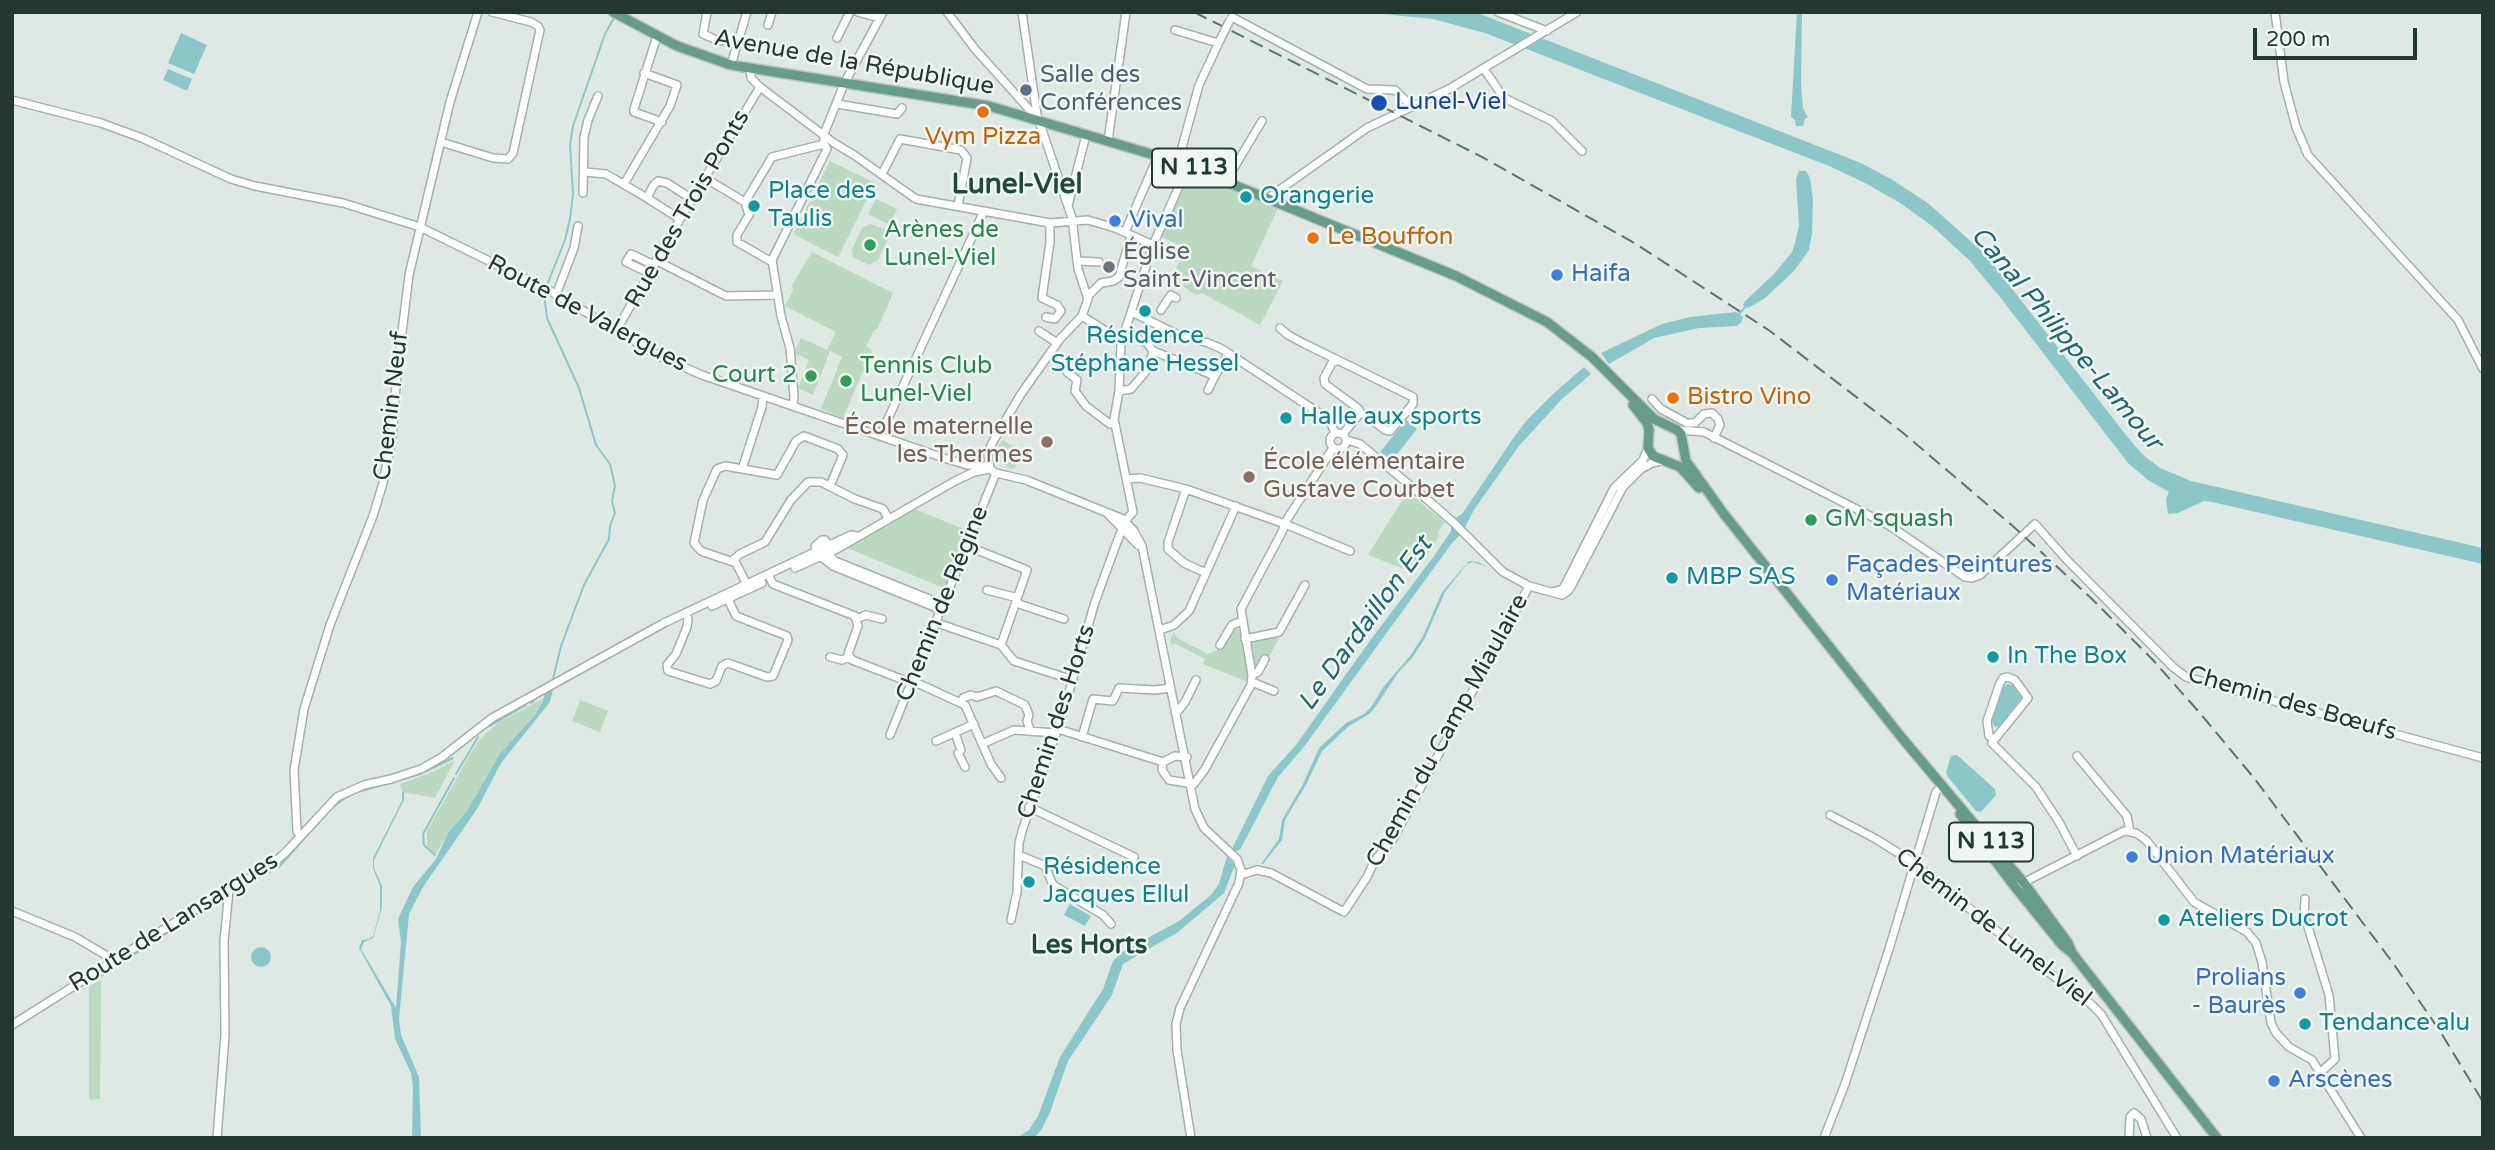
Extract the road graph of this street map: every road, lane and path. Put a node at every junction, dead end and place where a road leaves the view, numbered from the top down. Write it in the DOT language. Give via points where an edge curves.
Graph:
graph roads {
  1 [pos="478,12"];
  2 [pos="492,12"];
  3 [pos="612,12"];
  4 [pos="707,12"];
  5 [pos="747,12"];
  6 [pos="772,12"];
  7 [pos="850,12"];
  8 [pos="858,12"];
  9 [pos="947,12"];
  10 [pos="1022,12"];
  11 [pos="1126,12"];
  12 [pos="1498,12"];
  13 [pos="1577,12"];
  14 [pos="2275,12"];
  15 [pos="881,15"];
  16 [pos="1232,16"];
  17 [pos="768,25"];
  18 [pos="1175,30"];
  19 [pos="1544,32"];
  20 [pos="657,36"];
  21 [pos="837,38"];
  22 [pos="725,40"];
  23 [pos="1220,40"];
  24 [pos="731,65"];
  25 [pos="750,69"];
  26 [pos="1484,69"];
  27 [pos="644,73"];
  28 [pos="844,84"];
  29 [pos="760,87"];
  30 [pos="598,96"];
  31 [pos="12,100"];
  32 [pos="836,104"];
  33 [pos="1412,107"];
  34 [pos="902,108"];
  35 [pos="1038,120"];
  36 [pos="1262,121"];
  37 [pos="662,122"];
  38 [pos="824,134"];
  39 [pos="1086,135"];
  40 [pos="1108,141"];
  41 [pos="441,142"];
  42 [pos="825,146"];
  43 [pos="849,151"];
  44 [pos="1582,151"];
  45 [pos="1158,156"];
  46 [pos="1178,162"];
  47 [pos="1188,166"];
  48 [pos="585,173"];
  49 [pos="882,174"];
  50 [pos="705,178"];
  51 [pos="1226,181"];
  52 [pos="624,184"];
  53 [pos="583,193"];
  54 [pos="647,198"];
  55 [pos="1268,198"];
  56 [pos="692,199"];
  57 [pos="745,202"];
  58 [pos="958,206"];
  59 [pos="1068,207"];
  60 [pos="984,211"];
  61 [pos="680,219"];
  62 [pos="1073,222"];
  63 [pos="1050,223"];
  64 [pos="578,226"];
  65 [pos="420,227"];
  66 [pos="1128,233"];
  67 [pos="1153,245"];
  68 [pos="1077,261"];
  69 [pos="772,262"];
  70 [pos="1099,262"];
  71 [pos="655,263"];
  72 [pos="649,274"];
  73 [pos="554,294"];
  74 [pos="777,295"];
  75 [pos="1087,297"];
  76 [pos="1176,298"];
  77 [pos="1161,310"];
  78 [pos="1132,312"];
  79 [pos="1082,316"];
  80 [pos="1046,317"];
  81 [pos="1280,328"];
  82 [pos="616,331"];
  83 [pos="1039,331"];
  84 [pos="1123,337"];
  85 [pos="1057,343"];
  86 [pos="1153,352"];
  87 [pos="1227,354"];
  88 [pos="1338,360"];
  89 [pos="1071,367"];
  90 [pos="2483,369"];
  91 [pos="1215,376"];
  92 [pos="1614,378"];
  93 [pos="1208,390"];
  94 [pos="1119,391"];
  95 [pos="765,396"];
  96 [pos="1652,399"];
  97 [pos="793,406"];
  98 [pos="1360,413"];
  99 [pos="1110,424"];
  100 [pos="1665,426"];
  101 [pos="1677,430"];
  102 [pos="880,436"];
  103 [pos="1341,436"];
  104 [pos="1713,437"];
  105 [pos="1648,443"];
  106 [pos="1683,447"];
  107 [pos="1333,448"];
  108 [pos="1663,461"];
  109 [pos="742,469"];
  110 [pos="969,470"];
  111 [pos="993,471"];
  112 [pos="1127,479"];
  113 [pos="830,486"];
  114 [pos="1186,489"];
  115 [pos="1236,506"];
  116 [pos="1724,514"];
  117 [pos="888,518"];
  118 [pos="1285,524"];
  119 [pos="1124,525"];
  120 [pos="967,547"];
  121 [pos="830,549"];
  122 [pos="1350,551"];
  123 [pos="818,555"];
  124 [pos="733,560"];
  125 [pos="1206,573"];
  126 [pos="769,577"];
  127 [pos="1305,585"];
  128 [pos="748,586"];
  129 [pos="1529,586"];
  130 [pos="987,590"];
  131 [pos="1551,592"];
  132 [pos="727,597"];
  133 [pos="1016,600"];
  134 [pos="943,607"];
  135 [pos="687,615"];
  136 [pos="857,619"];
  137 [pos="882,619"];
  138 [pos="1064,619"];
  139 [pos="1242,621"];
  140 [pos="937,623"];
  141 [pos="1162,630"];
  142 [pos="1245,639"];
  143 [pos="1001,645"];
  144 [pos="1220,645"];
  145 [pos="830,657"];
  146 [pos="849,657"];
  147 [pos="1265,659"];
  148 [pos="1252,678"];
  149 [pos="1073,680"];
  150 [pos="1196,680"];
  151 [pos="913,683"];
  152 [pos="1170,688"];
  153 [pos="1275,691"];
  154 [pos="961,703"];
  155 [pos="1177,711"];
  156 [pos="974,724"];
  157 [pos="1030,730"];
  158 [pos="1057,731"];
  159 [pos="955,733"];
  160 [pos="890,735"];
  161 [pos="1082,737"];
  162 [pos="1902,738"];
  163 [pos="1994,740"];
  164 [pos="936,741"];
  165 [pos="982,744"];
  166 [pos="1186,756"];
  167 [pos="2077,756"];
  168 [pos="2483,758"];
  169 [pos="1163,762"];
  170 [pos="965,767"];
  171 [pos="1001,778"];
  172 [pos="1192,784"];
  173 [pos="1939,789"];
  174 [pos="1030,807"];
  175 [pos="1830,815"];
  176 [pos="2130,832"];
  177 [pos="300,836"];
  178 [pos="1019,855"];
  179 [pos="2077,856"];
  180 [pos="1914,863"];
  181 [pos="1130,864"];
  182 [pos="1241,875"];
  183 [pos="2019,885"];
  184 [pos="229,890"];
  185 [pos="2305,900"];
  186 [pos="12,911"];
  187 [pos="1011,920"];
  188 [pos="1111,924"];
  189 [pos="114,960"];
  190 [pos="12,1025"];
  191 [pos="2321,1072"];
  192 [pos="2359,1137"];
  193 [pos="217,1138"];
  194 [pos="1191,1138"];
  195 [pos="1824,1138"];
  196 [pos="2129,1138"];
  197 [pos="2147,1138"];
  198 [pos="2177,1138"];
  199 [pos="2217,1138"];
  1 -- 41 [label="street, Chemin Neuf"];
  2 -- 41 [label="street" via="531,22 540,30 513,153 508,159 493,158"];
  3 -- 20 [label="main road, Avenue de la République / N 113"];
  4 -- 22 [label="street" via="702,34"];
  5 -- 24 [label="street"];
  6 -- 17 [label="street"];
  7 -- 21 [label="street"];
  8 -- 15 [label="street"];
  9 -- 35 [label="street"];
  10 -- 35 [label="street"];
  11 -- 40 [label="street"];
  12 -- 19 [label="street"];
  13 -- 19 [label="street"];
  14 -- 90 [label="street" via="2284,82 2308,155 2458,320"];
  15 -- 28 [label="street"];
  16 -- 23 [label="street, bridge"];
  16 -- 33 [label="street" via="1367,89 1395,90"];
  18 -- 23 [label="street"];
  19 -- 26 [label="street"];
  20 -- 24 [label="main road, Avenue de la République / N 113"];
  20 -- 27 [label="street"];
  23 -- 46 [label="street" via="1199,85"];
  24 -- 25 [label="main road, Avenue de la République / N 113"];
  25 -- 28 [label="main road, Avenue de la République / N 113"];
  25 -- 29 [label="street"];
  26 -- 33 [label="street"];
  26 -- 44 [label="street" via="1504,98 1552,121"];
  27 -- 37 [label="street" via="635,112"];
  27 -- 37 [label="street" via="677,85"];
  28 -- 32 [label="street"];
  28 -- 35 [label="main road, Avenue de la République / N 113" via="956,99"];
  29 -- 38 [label="street"];
  29 -- 50 [label="street, Rue des Trois Ponts"];
  30 -- 48 [label="street" via="584,137"];
  31 -- 65 [label="street, Route de Valergues" via="101,122 231,179 343,203"];
  32 -- 34 [label="street" via="897,114"];
  32 -- 38 [label="street"];
  33 -- 55 [label="street" via="1367,128"];
  35 -- 39 [label="main road, Avenue de la République / N 113"];
  35 -- 59 [label="street"];
  36 -- 51 [label="street"];
  37 -- 52 [label="street"];
  38 -- 42 [label="street"];
  38 -- 43 [label="street"];
  39 -- 40 [label="main road, Avenue de la République / N 113"];
  39 -- 59 [label="street"];
  40 -- 45 [label="main road, Avenue de la République / N 113"];
  41 -- 65 [label="street, Chemin Neuf"];
  42 -- 43 [label="street"];
  42 -- 57 [label="street" via="772,157"];
  42 -- 69 [label="street"];
  43 -- 49 [label="street"];
  45 -- 46 [label="main road, Avenue de la République / N 113"];
  45 -- 66 [label="street"];
  46 -- 47 [label="main road, Avenue de la République / N 113"];
  47 -- 51 [label="main road, Avenue de la République / N 113"];
  47 -- 67 [label="street, Chemin des Horts"];
  48 -- 52 [label="street" via="606,174"];
  48 -- 53 [label="street"];
  49 -- 58 [label="street" via="916,199"];
  49 -- 58 [label="street" via="900,139 961,150 967,158"];
  50 -- 56 [label="street, Rue des Trois Ponts"];
  50 -- 57 [label="street"];
  51 -- 55 [label="main road, Avenue de la République / N 113"];
  52 -- 54 [label="street"];
  54 -- 56 [label="street" via="658,181"];
  54 -- 61 [label="street"];
  55 -- 92 [label="main road, Avenue de la République / N 113" via="1507,301 1547,322"];
  56 -- 61 [label="street, Rue des Trois Ponts"];
  57 -- 69 [label="street" via="749,215 737,242"];
  58 -- 60 [label="street"];
  59 -- 62 [label="street"];
  60 -- 63 [label="street"];
  60 -- 102 [label="street"];
  61 -- 71 [label="street, Rue des Trois Ponts"];
  62 -- 63 [label="street"];
  62 -- 66 [label="street" via="1088,220"];
  62 -- 68 [label="street"];
  63 -- 80 [label="street" via="1042,298 1060,309 1055,319"];
  64 -- 73 [label="street" via="574,248"];
  65 -- 73 [label="street, Route de Valergues"];
  65 -- 177 [label="street, Chemin Neuf" via="383,483 321,649 297,742 293,785"];
  66 -- 67 [label="street"];
  66 -- 75 [label="street" via="1119,277 1101,283"];
  67 -- 78 [label="street, Chemin des Horts"];
  68 -- 70 [label="street"];
  68 -- 75 [label="street"];
  69 -- 74 [label="street"];
  71 -- 72 [label="street, Rue des Trois Ponts"];
  71 -- 72 [label="street" via="631,254 626,262"];
  71 -- 74 [label="street" via="726,296"];
  72 -- 82 [label="street, Rue des Trois Ponts"];
  73 -- 82 [label="street, Route de Valergues"];
  74 -- 97 [label="street" via="790,348"];
  75 -- 79 [label="street"];
  76 -- 77 [label="street" via="1171,295"];
  78 -- 84 [label="street, Chemin des Horts"];
  78 -- 87 [label="street" via="1216,345"];
  79 -- 84 [label="street"];
  79 -- 85 [label="street, Chemin de Régine"];
  81 -- 88 [label="street"];
  82 -- 95 [label="street, Route de Valergues" via="661,357"];
  83 -- 85 [label="street"];
  84 -- 86 [label="street" via="1147,343"];
  84 -- 94 [label="street, Chemin des Horts"];
  85 -- 111 [label="street, Chemin de Régine" via="988,450"];
  86 -- 91 [label="street"];
  86 -- 94 [label="street" via="1148,369 1131,389"];
  87 -- 91 [label="street"];
  87 -- 103 [label="street" via="1320,413"];
  88 -- 98 [label="street" via="1332,363 1325,384"];
  88 -- 98 [label="street" via="1410,394 1415,401 1390,431"];
  89 -- 99 [label="street" via="1067,372 1077,380 1075,391"];
  91 -- 93 [label="street"];
  92 -- 100 [label="main road, N 113"];
  92 -- 105 [label="main road, N 113" via="1647,424"];
  94 -- 112 [label="street, Chemin des Horts" via="1114,419"];
  95 -- 97 [label="street, Route de Valergues"];
  95 -- 109 [label="street"];
  96 -- 104 [label="street" via="1687,424 1712,413 1720,425"];
  97 -- 102 [label="street, Route de Valergues"];
  98 -- 103 [label="street"];
  100 -- 101 [label="main road"];
  100 -- 105 [label="main road" via="1654,430"];
  101 -- 104 [label="street"];
  101 -- 106 [label="main road"];
  102 -- 110 [label="street, Route de Valergues"];
  103 -- 107 [label="street" via="1330,439"];
  103 -- 107 [label="street" via="1343,447"];
  103 -- 129 [label="street" via="1360,444 1453,522 1503,572"];
  104 -- 106 [label="street" via="1699,434"];
  104 -- 168 [label="street, Chemin des Bœufs" via="1890,526 1965,577 1980,575 2035,524 2186,677"];
  105 -- 108 [label="main road" via="1653,456"];
  105 -- 131 [label="street" via="1643,460 1610,495 1564,587"];
  106 -- 108 [label="main road" via="1677,457"];
  106 -- 116 [label="main road, N 113" via="1686,461"];
  107 -- 118 [label="street"];
  108 -- 116 [label="main road, N 113" via="1680,467"];
  108 -- 131 [label="street" via="1641,469 1623,487 1568,591 1562,595"];
  109 -- 113 [label="street" via="777,475 804,436 838,449 842,455"];
  109 -- 124 [label="street" via="716,469 702,500 694,539 701,551"];
  110 -- 111 [label="street, Route de Valergues"];
  110 -- 117 [label="street"];
  111 -- 119 [label="street" via="1026,480"];
  111 -- 120 [label="street, Chemin de Régine"];
  112 -- 114 [label="street"];
  112 -- 119 [label="street, Chemin des Horts" via="1134,510"];
  113 -- 117 [label="street" via="883,509"];
  113 -- 124 [label="street" via="813,481 803,485 765,542"];
  114 -- 115 [label="street"];
  114 -- 125 [label="street" via="1168,549"];
  115 -- 118 [label="street"];
  115 -- 125 [label="street"];
  116 -- 162 [label="main road, N 113"];
  117 -- 121 [label="street"];
  118 -- 122 [label="street"];
  118 -- 139 [label="street" via="1243,605"];
  119 -- 141 [label="street" via="1141,548"];
  119 -- 149 [label="street, Chemin des Horts"];
  120 -- 133 [label="street" via="1027,570"];
  120 -- 134 [label="street, Chemin de Régine"];
  121 -- 123 [label="street"];
  121 -- 123 [label="street" via="822,540 815,546"];
  121 -- 134 [label="street" via="835,561"];
  123 -- 126 [label="street, Route de Lansargues"];
  123 -- 134 [label="street" via="879,586"];
  124 -- 128 [label="street"];
  125 -- 141 [label="street" via="1187,615"];
  126 -- 128 [label="street, Route de Lansargues"];
  126 -- 136 [label="street" via="778,586"];
  127 -- 142 [label="street" via="1281,630"];
  128 -- 132 [label="street, Route de Lansargues"];
  129 -- 131 [label="street"];
  129 -- 182 [label="street, Chemin du Camp Miaulaire" via="1393,839 1343,912 1271,873 1257,870"];
  130 -- 133 [label="street"];
  132 -- 135 [label="street, Route de Lansargues"];
  132 -- 135 [label="street" via="736,616 787,636 773,676 728,663 713,683 671,673 668,662 687,627"];
  133 -- 138 [label="street"];
  133 -- 143 [label="street"];
  134 -- 140 [label="street, Chemin de Régine"];
  135 -- 177 [label="street, Route de Lansargues" via="492,718 421,769 337,797"];
  136 -- 137 [label="street" via="866,615"];
  136 -- 146 [label="street"];
  139 -- 142 [label="street"];
  139 -- 144 [label="street" via="1232,625"];
  140 -- 143 [label="street"];
  140 -- 151 [label="street, Chemin de Régine"];
  141 -- 152 [label="street"];
  141 -- 155 [label="street"];
  142 -- 148 [label="street"];
  143 -- 149 [label="street" via="1014,661"];
  145 -- 146 [label="street"];
  146 -- 151 [label="street"];
  147 -- 148 [label="street"];
  148 -- 153 [label="street"];
  148 -- 172 [label="street" via="1205,769"];
  149 -- 158 [label="street, Chemin des Horts"];
  150 -- 155 [label="street"];
  151 -- 154 [label="street"];
  151 -- 160 [label="street, Chemin de Régine"];
  152 -- 155 [label="street"];
  152 -- 161 [label="street" via="1119,688 1113,701 1093,699"];
  154 -- 156 [label="street"];
  154 -- 157 [label="street" via="971,695 996,691 1025,705"];
  155 -- 166 [label="street"];
  156 -- 159 [label="street"];
  156 -- 165 [label="street"];
  157 -- 158 [label="street"];
  157 -- 165 [label="street" via="1014,730"];
  158 -- 161 [label="street"];
  158 -- 174 [label="street, Chemin des Horts"];
  159 -- 164 [label="street"];
  159 -- 170 [label="street"];
  161 -- 169 [label="street"];
  162 -- 173 [label="main road, N 113"];
  162 -- 183 [label="main road, N 113"];
  163 -- 163 [label="street" via="2028,698 2008,677 2000,683 1987,721"];
  163 -- 179 [label="street" via="2036,787"];
  165 -- 171 [label="street"];
  166 -- 169 [label="street"];
  166 -- 172 [label="street"];
  167 -- 176 [label="street" via="2127,816"];
  169 -- 172 [label="street" via="1166,777"];
  172 -- 182 [label="street" via="1195,809 1204,828 1237,859"];
  173 -- 180 [label="street"];
  173 -- 183 [label="main road, N 113"];
  174 -- 178 [label="street, Chemin des Horts"];
  174 -- 181 [label="street" via="1133,857"];
  175 -- 180 [label="street, Chemin de Lunel-Viel"];
  176 -- 179 [label="street"];
  176 -- 191 [label="street" via="2146,839 2194,902 2247,932 2256,943 2276,1033"];
  177 -- 184 [label="street, Route de Lansargues" via="270,866"];
  178 -- 187 [label="street, Chemin des Horts"];
  178 -- 188 [label="street" via="1045,866 1053,885"];
  179 -- 183 [label="street"];
  180 -- 195 [label="street"];
  180 -- 198 [label="street, Chemin de Lunel-Viel" via="2101,1014"];
  182 -- 194 [label="street" via="1176,1024"];
  183 -- 199 [label="main road, N 113"];
  184 -- 189 [label="street, Route de Lansargues"];
  184 -- 193 [label="street"];
  185 -- 191 [label="street" via="2304,915 2329,995 2335,1059"];
  186 -- 189 [label="street" via="75,937"];
  189 -- 190 [label="street, Route de Lansargues"];
  191 -- 192 [label="street"];
  196 -- 197 [label="street" via="2134,1113"];
}
